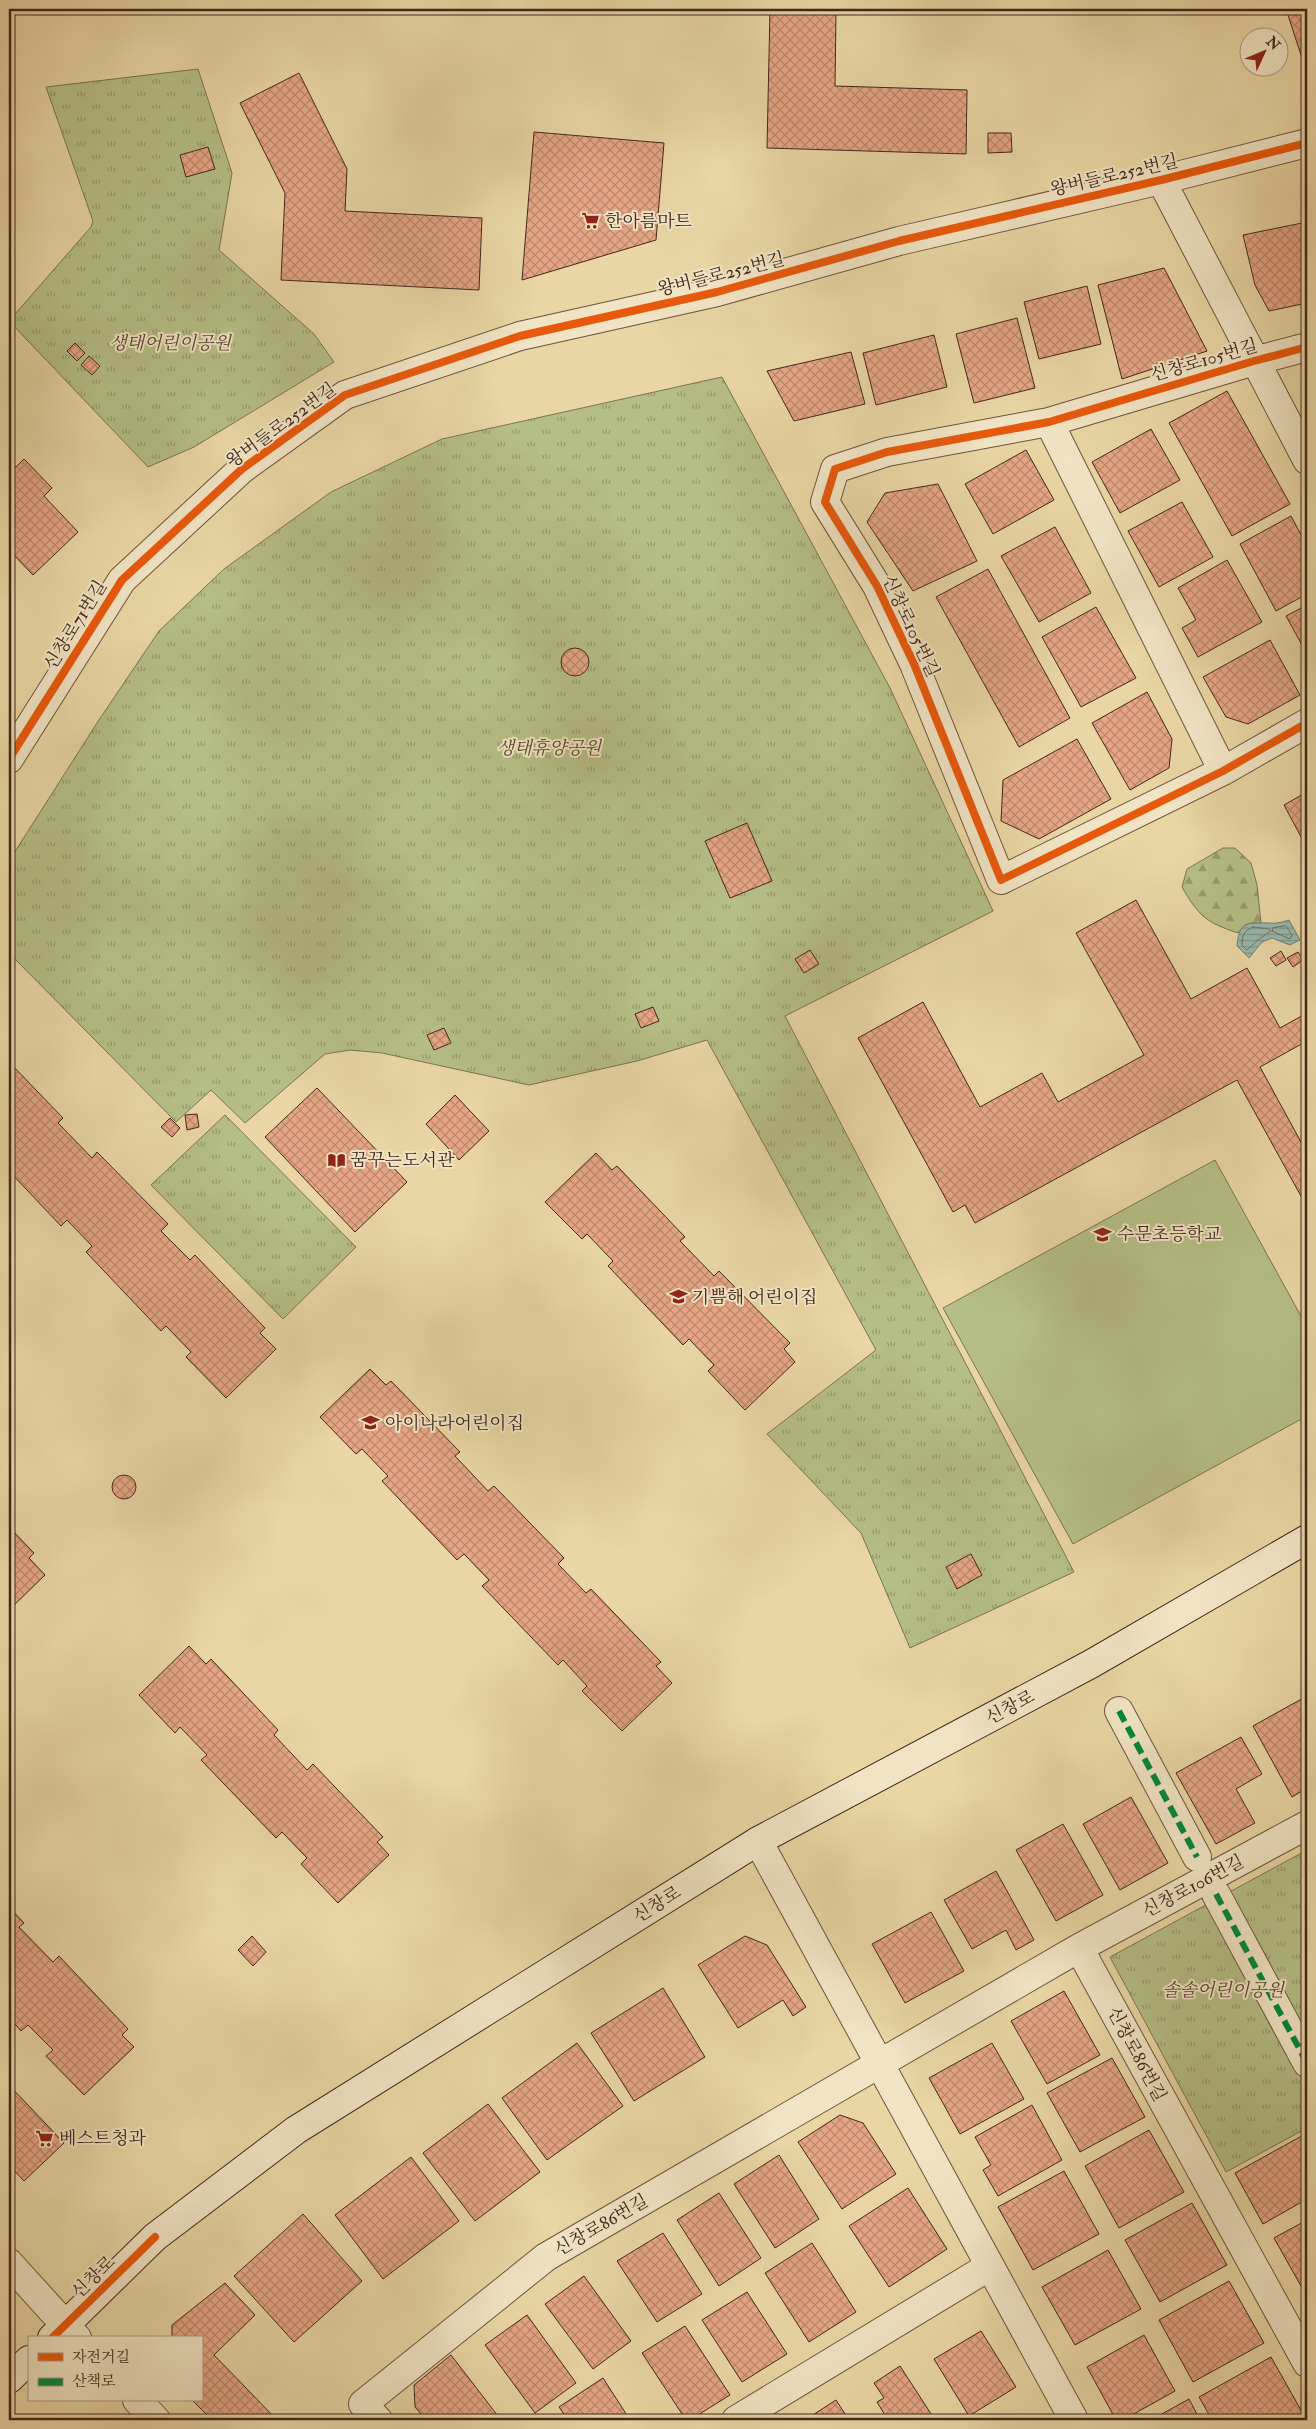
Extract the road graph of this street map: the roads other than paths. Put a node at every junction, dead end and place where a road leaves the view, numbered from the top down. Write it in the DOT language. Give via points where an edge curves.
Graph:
graph roads {
  1 [pos="1307,143"];
  2 [pos="1161,180"];
  3 [pos="1307,347"];
  4 [pos="1254,361"];
  5 [pos="1049,422"];
  6 [pos="1307,460"];
  7 [pos="184,522"];
  8 [pos="1307,723"];
  9 [pos="9,759"];
  10 [pos="1223,771"];
  11 [pos="1307,1539"];
  12 [pos="1119,1711"];
  13 [pos="1307,1825"];
  14 [pos="758,1841"];
  15 [pos="1196,1857"];
  16 [pos="1216,1894"];
  17 [pos="1079,1948"];
  18 [pos="877,2063"];
  19 [pos="1307,2063"];
  20 [pos="9,2262"];
  21 [pos="990,2266"];
  22 [pos="65,2334"];
  23 [pos="28,2361"];
  24 [pos="1307,2363"];
  25 [pos="9,2379"];
  26 [pos="139,2402"];
  27 [pos="156,2420"];
  28 [pos="378,2420"];
  29 [pos="736,2420"];
  30 [pos="1074,2420"];
  1 -- 2 [label="street, 왕버들로252번길"];
  2 -- 4 [label="street, 신창로105번길"];
  2 -- 7 [label="street, 왕버들로252번길" via="899,241 717,292 520,336 345,395 242,470"];
  3 -- 4 [label="street, 신창로105번길"];
  4 -- 5 [label="street, 신창로105번길"];
  4 -- 6 [label="street, 신창로105번길"];
  5 -- 10 [label="street"];
  5 -- 10 [label="street, 신창로105번길" via="887,452 835,469 825,502 877,586 910,655 1002,880"];
  7 -- 9 [label="street, 신창로71번길" via="122,580"];
  8 -- 10 [label="street, 신창로105번길"];
  11 -- 14 [label="street, 신창로" via="1091,1664"];
  12 -- 15 [label="street"];
  13 -- 17 [label="street, 신창로106번길"];
  14 -- 18 [label="street"];
  14 -- 22 [label="street, 신창로" via="296,2130 155,2237"];
  16 -- 19 [label="street"];
  17 -- 18 [label="street, 신창로86번길"];
  17 -- 24 [label="street, 신창로86번길"];
  18 -- 21 [label="street"];
  18 -- 28 [label="street, 신창로86번길" via="546,2256 363,2404"];
  20 -- 22 [label="street"];
  21 -- 29 [label="street"];
  21 -- 30 [label="street"];
  23 -- 25 [label="street"];
  26 -- 27 [label="street"];
}
